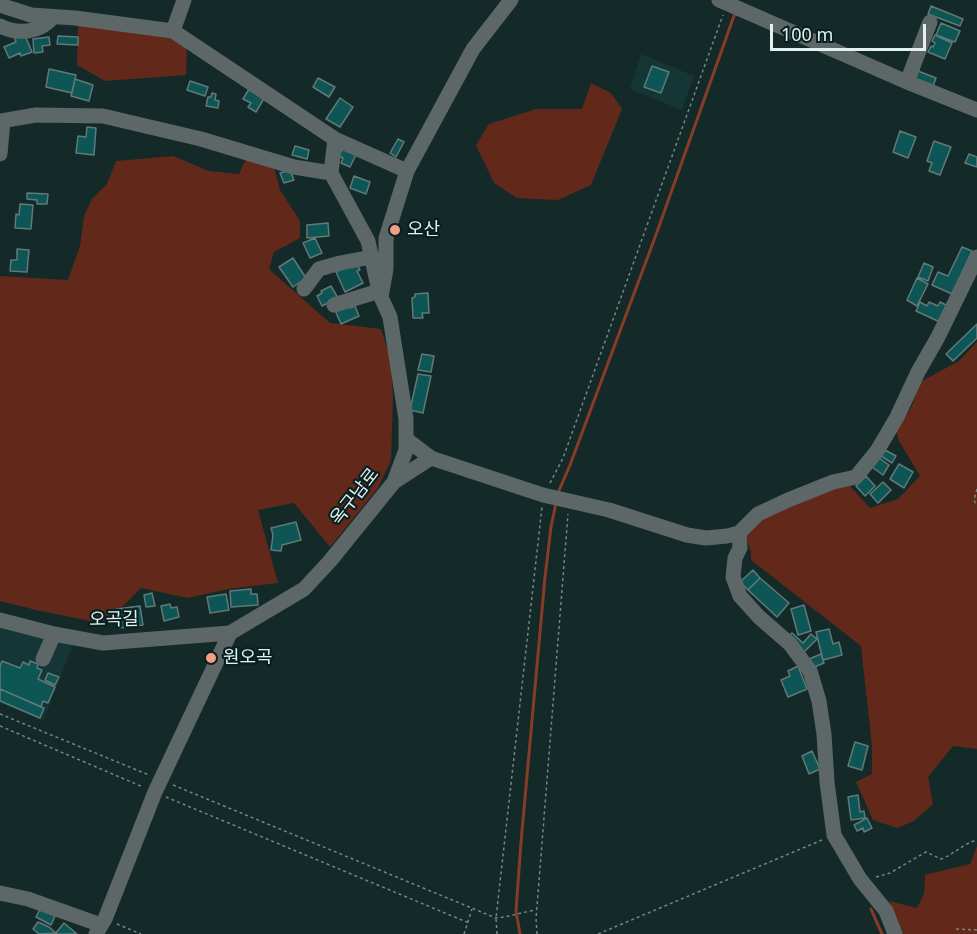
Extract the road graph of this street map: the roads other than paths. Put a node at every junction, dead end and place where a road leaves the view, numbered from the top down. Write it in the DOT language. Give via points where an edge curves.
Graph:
graph roads {
  1 [pos="184,0"];
  2 [pos="511,0"];
  3 [pos="0,5"];
  4 [pos="731,5"];
  5 [pos="53,17"];
  6 [pos="930,22"];
  7 [pos="0,26"];
  8 [pos="172,31"];
  9 [pos="907,82"];
  10 [pos="977,110"];
  11 [pos="1,121"];
  12 [pos="335,139"];
  13 [pos="0,154"];
  14 [pos="407,171"];
  15 [pos="331,173"];
  16 [pos="372,257"];
  17 [pos="977,257"];
  18 [pos="304,290"];
  19 [pos="380,294"];
  20 [pos="334,304"];
  21 [pos="406,439"];
  22 [pos="431,458"];
  23 [pos="394,482"];
  24 [pos="739,533"];
  25 [pos="706,538"];
  26 [pos="735,558"];
  27 [pos="0,620"];
  28 [pos="230,633"];
  29 [pos="54,634"];
  30 [pos="43,659"];
  31 [pos="0,893"];
  32 [pos="101,926"];
  33 [pos="895,934"];
  1 -- 8 [label="street"];
  2 -- 14 [label="street, 옥구남로" via="473,49"];
  3 -- 5 [label="street"];
  4 -- 9 [label="street"];
  5 -- 7 [label="street" via="46,26 34,30 11,31"];
  5 -- 8 [label="street"];
  6 -- 9 [label="street"];
  8 -- 12 [label="street"];
  9 -- 10 [label="street"];
  11 -- 13 [label="street"];
  11 -- 15 [label="street" via="36,115 103,116 201,139 294,167"];
  12 -- 14 [label="street"];
  12 -- 15 [label="street"];
  14 -- 19 [label="street, 옥구남로" via="386,238 386,269"];
  15 -- 16 [label="street" via="368,241"];
  16 -- 18 [label="street" via="319,269"];
  16 -- 19 [label="street"];
  17 -- 24 [label="street" via="897,417 856,477 778,504 758,514"];
  19 -- 20 [label="street"];
  19 -- 21 [label="street, 옥구남로" via="390,317"];
  21 -- 22 [label="street"];
  21 -- 23 [label="street, 옥구남로"];
  22 -- 23 [label="street"];
  22 -- 25 [label="street" via="556,498"];
  23 -- 28 [label="street, 옥구남로" via="304,589"];
  24 -- 25 [label="street"];
  24 -- 26 [label="street" via="740,548"];
  25 -- 26 [label="street" via="730,544"];
  26 -- 33 [label="street" via="733,576 740,596 790,644 810,671 822,723 834,835 860,879 886,911"];
  27 -- 29 [label="street, 오곡길"];
  28 -- 29 [label="street, 오곡길" via="103,643"];
  28 -- 32 [label="street" via="158,786"];
  29 -- 30 [label="street"];
  31 -- 32 [label="street"];
}
